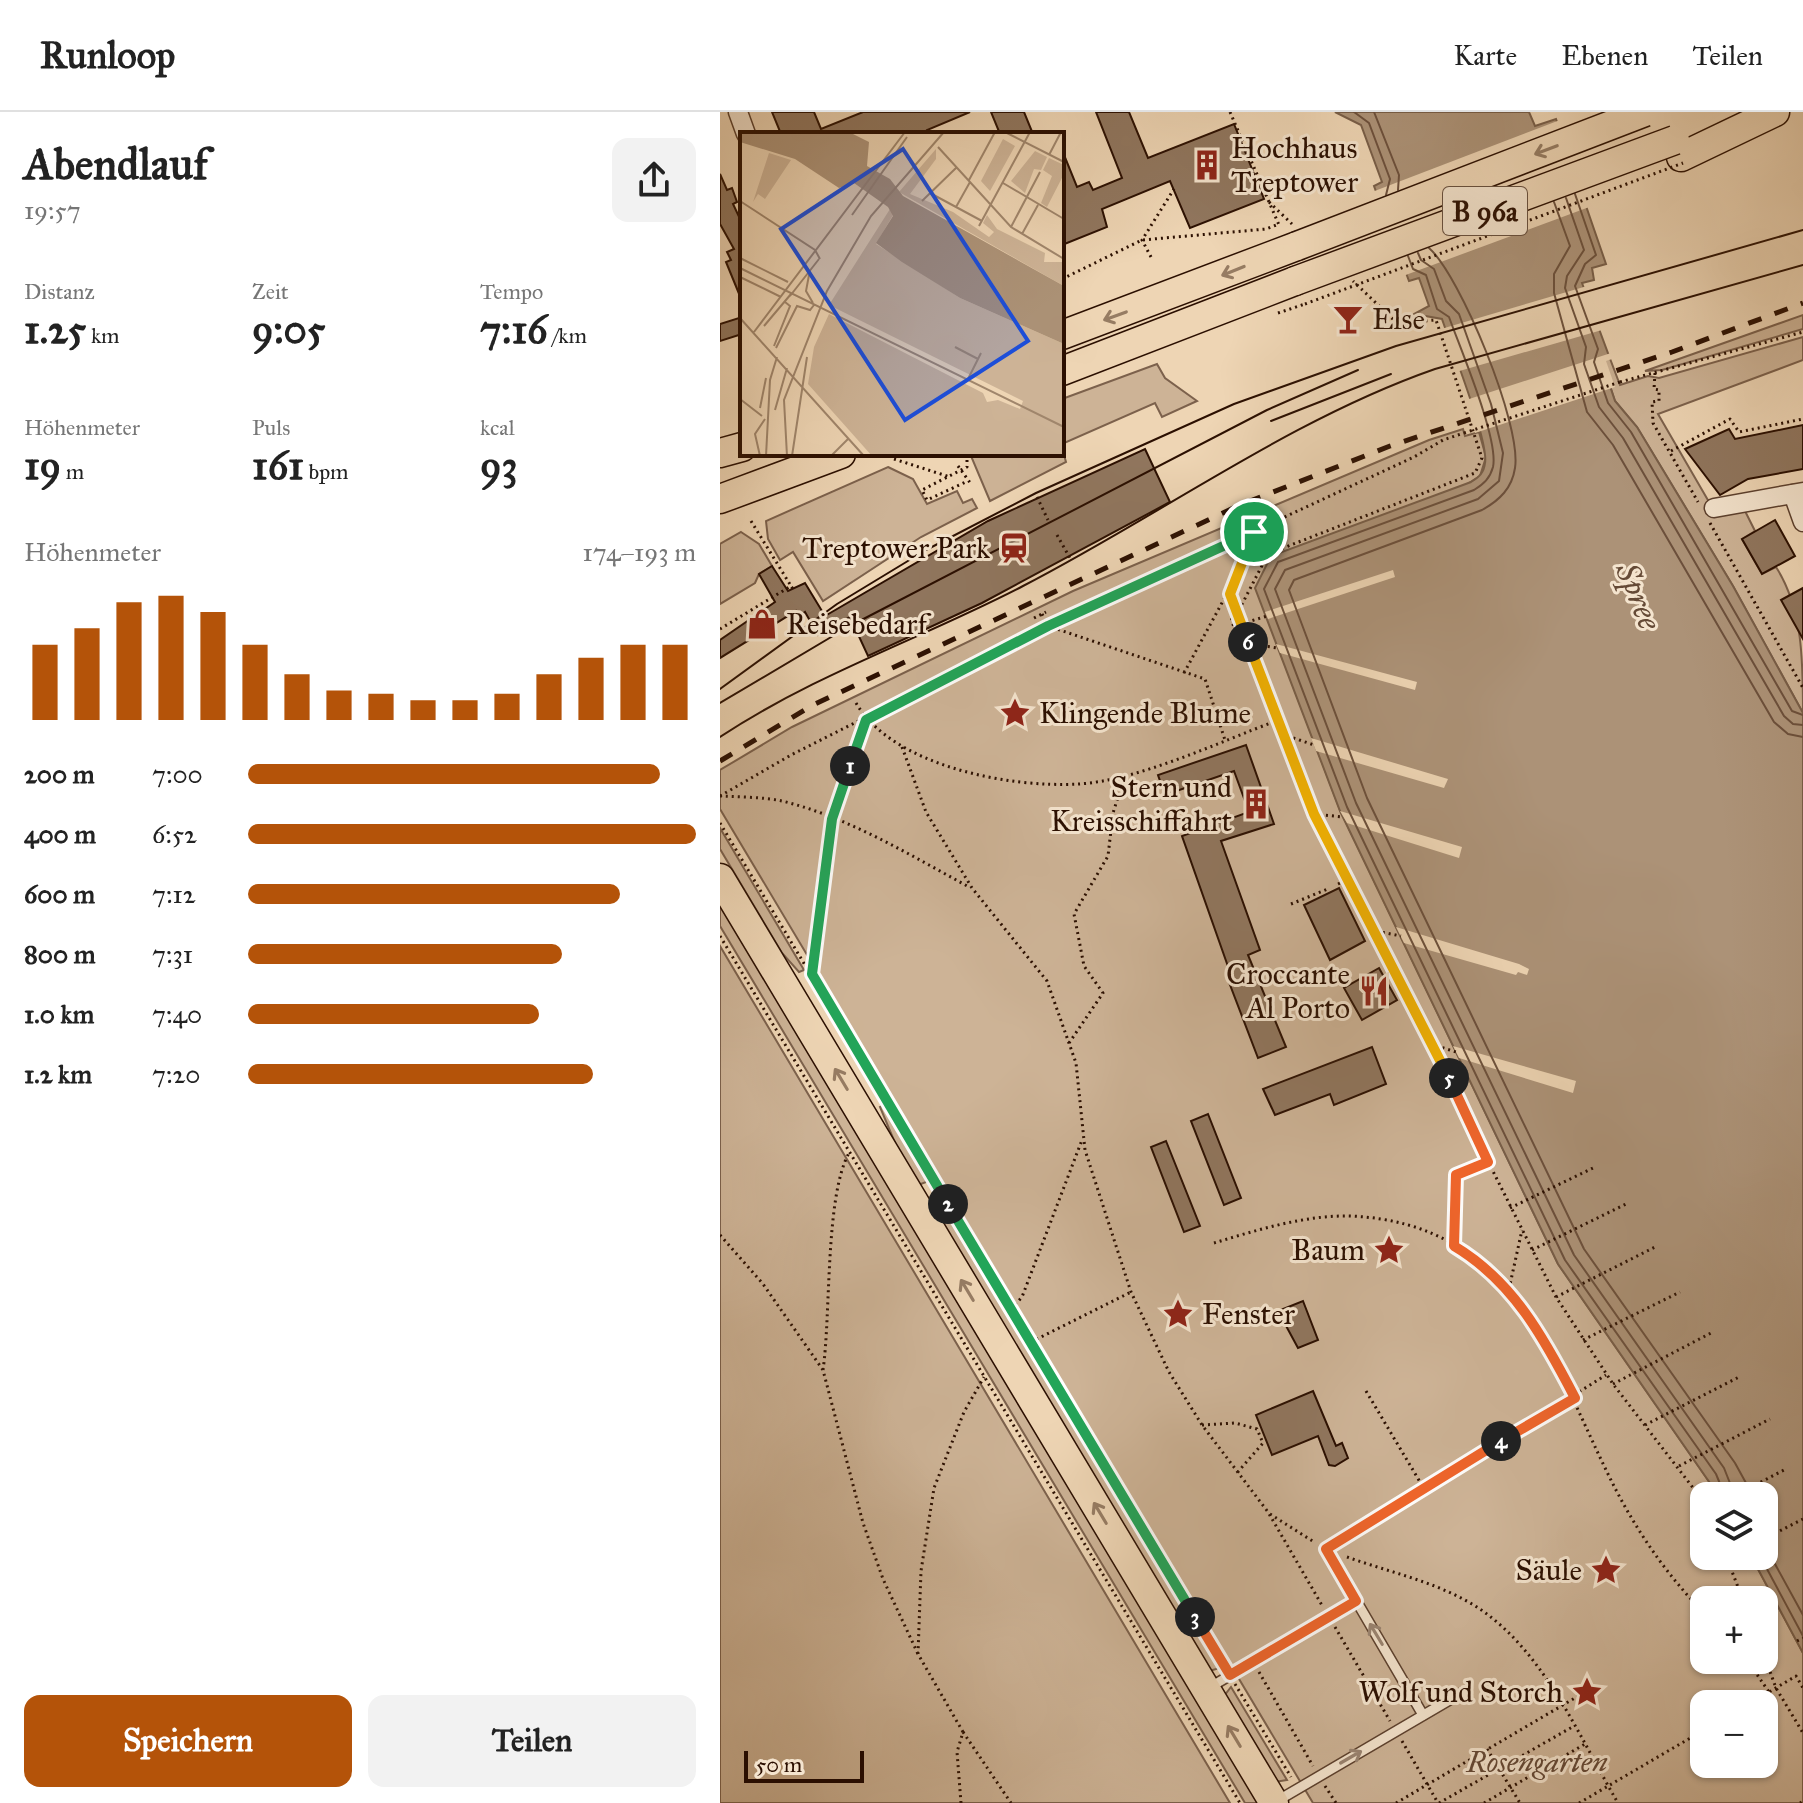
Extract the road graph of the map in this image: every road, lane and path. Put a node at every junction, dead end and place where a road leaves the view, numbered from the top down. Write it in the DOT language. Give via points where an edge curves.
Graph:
graph roads {
  1 [pos="738,112"];
  2 [pos="1230,112"];
  3 [pos="1645,112"];
  4 [pos="1742,112"];
  5 [pos="1775,112"];
  6 [pos="745,132"];
  7 [pos="1680,153"];
  8 [pos="1174,189"];
  9 [pos="1142,240"];
  10 [pos="1151,257"];
  11 [pos="1064,278"];
  12 [pos="1301,294"];
  13 [pos="1397,323"];
  14 [pos="1803,332"];
  15 [pos="1064,334"];
  16 [pos="1064,370"];
  17 [pos="1653,373"];
  18 [pos="1803,419"];
  19 [pos="740,448"];
  20 [pos="1670,452"];
  21 [pos="720,453"];
  22 [pos="836,456"];
  23 [pos="967,456"];
  24 [pos="894,459"];
  25 [pos="956,467"];
  26 [pos="961,471"];
  27 [pos="950,477"];
  28 [pos="1798,493"];
  29 [pos="1037,497"];
  30 [pos="726,499"];
  31 [pos="1714,508"];
  32 [pos="1043,509"];
  33 [pos="1036,512"];
  34 [pos="1048,520"];
  35 [pos="751,521"];
  36 [pos="1803,522"];
  37 [pos="1254,532"];
  38 [pos="1057,535"];
  39 [pos="1063,547"];
  40 [pos="1057,550"];
  41 [pos="1070,558"];
  42 [pos="1232,585"];
  43 [pos="1230,594"];
  44 [pos="1237,612"];
  45 [pos="1267,616"];
  46 [pos="1034,618"];
  47 [pos="1242,625"];
  48 [pos="1048,626"];
  49 [pos="720,629"];
  50 [pos="1249,644"];
  51 [pos="1278,648"];
  52 [pos="1184,673"];
  53 [pos="1803,688"];
  54 [pos="856,703"];
  55 [pos="866,720"];
  56 [pos="1276,721"];
  57 [pos="1282,734"];
  58 [pos="1225,740"];
  59 [pos="1314,745"];
  60 [pos="902,747"];
  61 [pos="1125,775"];
  62 [pos="720,796"];
  63 [pos="1314,814"];
  64 [pos="1343,817"];
  65 [pos="832,819"];
  66 [pos="720,823"];
  67 [pos="720,878"];
  68 [pos="1347,880"];
  69 [pos="1338,884"];
  70 [pos="972,888"];
  71 [pos="1328,889"];
  72 [pos="1291,904"];
  73 [pos="1371,930"];
  74 [pos="720,936"];
  75 [pos="1401,936"];
  76 [pos="812,974"];
  77 [pos="1069,1043"];
  78 [pos="1431,1044"];
  79 [pos="1456,1052"];
  80 [pos="1082,1140"];
  81 [pos="850,1151"];
  82 [pos="1488,1162"];
  83 [pos="1593,1168"];
  84 [pos="1626,1204"];
  85 [pos="1510,1208"];
  86 [pos="1522,1230"];
  87 [pos="720,1235"];
  88 [pos="1214,1243"];
  89 [pos="1454,1246"];
  90 [pos="1655,1247"];
  91 [pos="1532,1250"];
  92 [pos="1508,1290"];
  93 [pos="1131,1292"];
  94 [pos="1680,1292"];
  95 [pos="1556,1297"];
  96 [pos="1011,1309"];
  97 [pos="1711,1333"];
  98 [pos="1583,1340"];
  99 [pos="1031,1342"];
  100 [pos="823,1370"];
  101 [pos="1606,1375"];
  102 [pos="1741,1376"];
  103 [pos="984,1377"];
  104 [pos="1613,1384"];
  105 [pos="1366,1391"];
  106 [pos="1575,1398"];
  107 [pos="1770,1419"];
  108 [pos="1202,1425"];
  109 [pos="1645,1425"];
  110 [pos="1679,1466"];
  111 [pos="1784,1470"];
  112 [pos="1237,1474"];
  113 [pos="1690,1482"];
  114 [pos="1761,1482"];
  115 [pos="1423,1487"];
  116 [pos="1268,1512"];
  117 [pos="1803,1519"];
  118 [pos="1778,1532"];
  119 [pos="1326,1549"];
  120 [pos="1690,1599"];
  121 [pos="1356,1601"];
  122 [pos="1329,1617"];
  123 [pos="1803,1638"];
  124 [pos="1797,1641"];
  125 [pos="918,1654"];
  126 [pos="1253,1662"];
  127 [pos="1771,1674"];
  128 [pos="1218,1682"];
  129 [pos="1776,1688"];
  130 [pos="1803,1688"];
  131 [pos="1772,1690"];
  132 [pos="1463,1692"];
  133 [pos="1580,1695"];
  134 [pos="1561,1706"];
  135 [pos="1423,1715"];
  136 [pos="1574,1726"];
  137 [pos="1396,1731"];
  138 [pos="963,1732"];
  139 [pos="1803,1733"];
  140 [pos="1690,1738"];
  141 [pos="1585,1744"];
  142 [pos="1487,1749"];
  143 [pos="1499,1769"];
  144 [pos="1319,1776"];
  145 [pos="1427,1785"];
  146 [pos="1608,1787"];
  147 [pos="1510,1788"];
  148 [pos="1282,1798"];
  149 [pos="961,1803"];
  150 [pos="1011,1803"];
  151 [pos="1240,1803"];
  152 [pos="1336,1803"];
  153 [pos="1396,1803"];
  154 [pos="1438,1803"];
  155 [pos="1484,1803"];
  156 [pos="1520,1803"];
  157 [pos="1579,1803"];
  158 [pos="1618,1803"];
  1 -- 6 [label="street"];
  2 -- 9 [label="path" via="1279,224"];
  3 -- 15 [label="main road, B 96a, one-way, bridge"];
  4 -- 7 [label="main road, B 96a"];
  5 -- 7 [label="main road, B 96a"];
  7 -- 12 [label="main road, B 96a, bridge"];
  7 -- 12 [label="path, bridge"];
  8 -- 9 [label="path"];
  9 -- 10 [label="path"];
  9 -- 11 [label="path"];
  12 -- 16 [label="main road, B 96a" via="1221,312"];
  13 -- 44 [label="path" via="1436,320 1482,458 1475,473 1268,554"];
  14 -- 17 [label="path"];
  17 -- 20 [label="path" via="1659,401 1652,402 1653,423"];
  17 -- 37 [label="path, bridge" via="1443,440"];
  18 -- 20 [label="path" via="1739,432 1730,419"];
  19 -- 21 [label="main road"];
  20 -- 53 [label="path"];
  22 -- 30 [label="main road"];
  23 -- 26 [label="path" via="967,467"];
  24 -- 27 [label="path"];
  25 -- 26 [label="path"];
  26 -- 27 [label="path"];
  26 -- 27 [label="path" via="970,482 927,500 922,490"];
  28 -- 31 [label="street"];
  28 -- 36 [label="street"];
  29 -- 32 [label="path"];
  32 -- 33 [label="path"];
  32 -- 34 [label="path"];
  35 -- 49 [label="path" via="792,587"];
  37 -- 42 [label="path"];
  37 -- 48 [label="path"];
  38 -- 39 [label="path"];
  39 -- 40 [label="path"];
  39 -- 41 [label="path"];
  42 -- 43 [label="path"];
  42 -- 52 [label="path"];
  43 -- 44 [label="path"];
  43 -- 47 [label="path" via="1227,609 1235,630"];
  44 -- 47 [label="path"];
  45 -- 47 [label="path"];
  46 -- 48 [label="path" via="1044,613"];
  47 -- 50 [label="path"];
  48 -- 52 [label="path"];
  48 -- 55 [label="path"];
  50 -- 51 [label="path"];
  50 -- 56 [label="path"];
  52 -- 58 [label="path" via="1205,679"];
  54 -- 55 [label="path"];
  55 -- 60 [label="path"];
  55 -- 62 [label="path"];
  55 -- 65 [label="path"];
  56 -- 57 [label="path"];
  56 -- 58 [label="path"];
  57 -- 59 [label="path"];
  57 -- 63 [label="path"];
  58 -- 61 [label="path"];
  60 -- 61 [label="path" via="993,777 1078,784"];
  60 -- 70 [label="path" via="926,812"];
  61 -- 77 [label="path" via="1108,856 1074,914 1084,966 1103,993"];
  62 -- 65 [label="path" via="781,801"];
  63 -- 64 [label="path"];
  63 -- 68 [label="path"];
  65 -- 70 [label="path"];
  65 -- 76 [label="path"];
  66 -- 76 [label="path"];
  128 -- 67 [label="main road, one-way"];
  68 -- 69 [label="path"];
  68 -- 73 [label="path"];
  70 -- 77 [label="path" via="1047,981"];
  71 -- 72 [label="path"];
  73 -- 75 [label="path"];
  73 -- 78 [label="path"];
  74 -- 81 [label="path"];
  76 -- 96 [label="path"];
  77 -- 80 [label="path" via="1076,1063"];
  78 -- 79 [label="path"];
  78 -- 82 [label="path"];
  80 -- 93 [label="path"];
  80 -- 96 [label="path" via="1022,1297"];
  81 -- 100 [label="path" via="841,1167 836,1198"];
  81 -- 103 [label="path"];
  82 -- 85 [label="path"];
  82 -- 89 [label="path" via="1456,1175"];
  83 -- 85 [label="path"];
  84 -- 91 [label="path"];
  85 -- 86 [label="path"];
  86 -- 91 [label="path"];
  86 -- 92 [label="path"];
  87 -- 100 [label="path" via="763,1284"];
  88 -- 89 [label="path" via="1269,1227 1349,1216 1383,1220"];
  89 -- 92 [label="path" via="1482,1263"];
  90 -- 95 [label="path"];
  91 -- 95 [label="path"];
  92 -- 106 [label="path" via="1549,1348"];
  93 -- 99 [label="path"];
  93 -- 108 [label="path" via="1169,1372"];
  94 -- 98 [label="path"];
  95 -- 98 [label="path"];
  96 -- 99 [label="path"];
  97 -- 104 [label="path"];
  98 -- 101 [label="path"];
  99 -- 128 [label="path"];
  100 -- 125 [label="path" via="863,1523"];
  101 -- 104 [label="path"];
  101 -- 106 [label="path"];
  102 -- 109 [label="path"];
  103 -- 125 [label="path" via="934,1488 921,1571"];
  103 -- 151 [label="path"];
  104 -- 109 [label="path"];
  105 -- 115 [label="path"];
  106 -- 115 [label="path"];
  106 -- 120 [label="path" via="1642,1537"];
  107 -- 110 [label="path"];
  108 -- 112 [label="path"];
  108 -- 112 [label="path" via="1235,1423 1257,1429 1263,1443"];
  109 -- 110 [label="path"];
  110 -- 113 [label="path"];
  111 -- 114 [label="path"];
  112 -- 116 [label="path"];
  115 -- 119 [label="path"];
  116 -- 119 [label="path"];
  116 -- 122 [label="path"];
  117 -- 118 [label="path"];
  119 -- 121 [label="lane"];
  119 -- 134 [label="path" via="1419,1579 1471,1603 1502,1624"];
  121 -- 122 [label="lane"];
  135 -- 121 [label="lane, one-way"];
  122 -- 126 [label="lane"];
  122 -- 137 [label="path"];
  123 -- 124 [label="path"];
  125 -- 138 [label="path"];
  126 -- 128 [label="lane"];
  126 -- 144 [label="path"];
  127 -- 129 [label="path"];
  148 -- 128 [label="main road, one-way"];
  128 -- 148 [label="path"];
  129 -- 130 [label="path" via="1796,1676"];
  129 -- 131 [label="path"];
  129 -- 139 [label="path"];
  132 -- 135 [label="lane"];
  133 -- 134 [label="path"];
  134 -- 136 [label="path"];
  134 -- 142 [label="path"];
  135 -- 137 [label="lane"];
  136 -- 141 [label="path"];
  136 -- 143 [label="path"];
  144 -- 137 [label="lane, one-way"];
  137 -- 145 [label="path"];
  138 -- 149 [label="path" via="957,1752"];
  138 -- 150 [label="path"];
  140 -- 146 [label="path"];
  141 -- 146 [label="path"];
  141 -- 147 [label="path"];
  142 -- 143 [label="path"];
  142 -- 145 [label="path"];
  143 -- 147 [label="path"];
  143 -- 154 [label="path"];
  144 -- 148 [label="lane"];
  144 -- 152 [label="path"];
  145 -- 153 [label="path"];
  145 -- 154 [label="path"];
  146 -- 157 [label="path"];
  146 -- 158 [label="path"];
  147 -- 155 [label="path"];
  147 -- 156 [label="path"];
}
